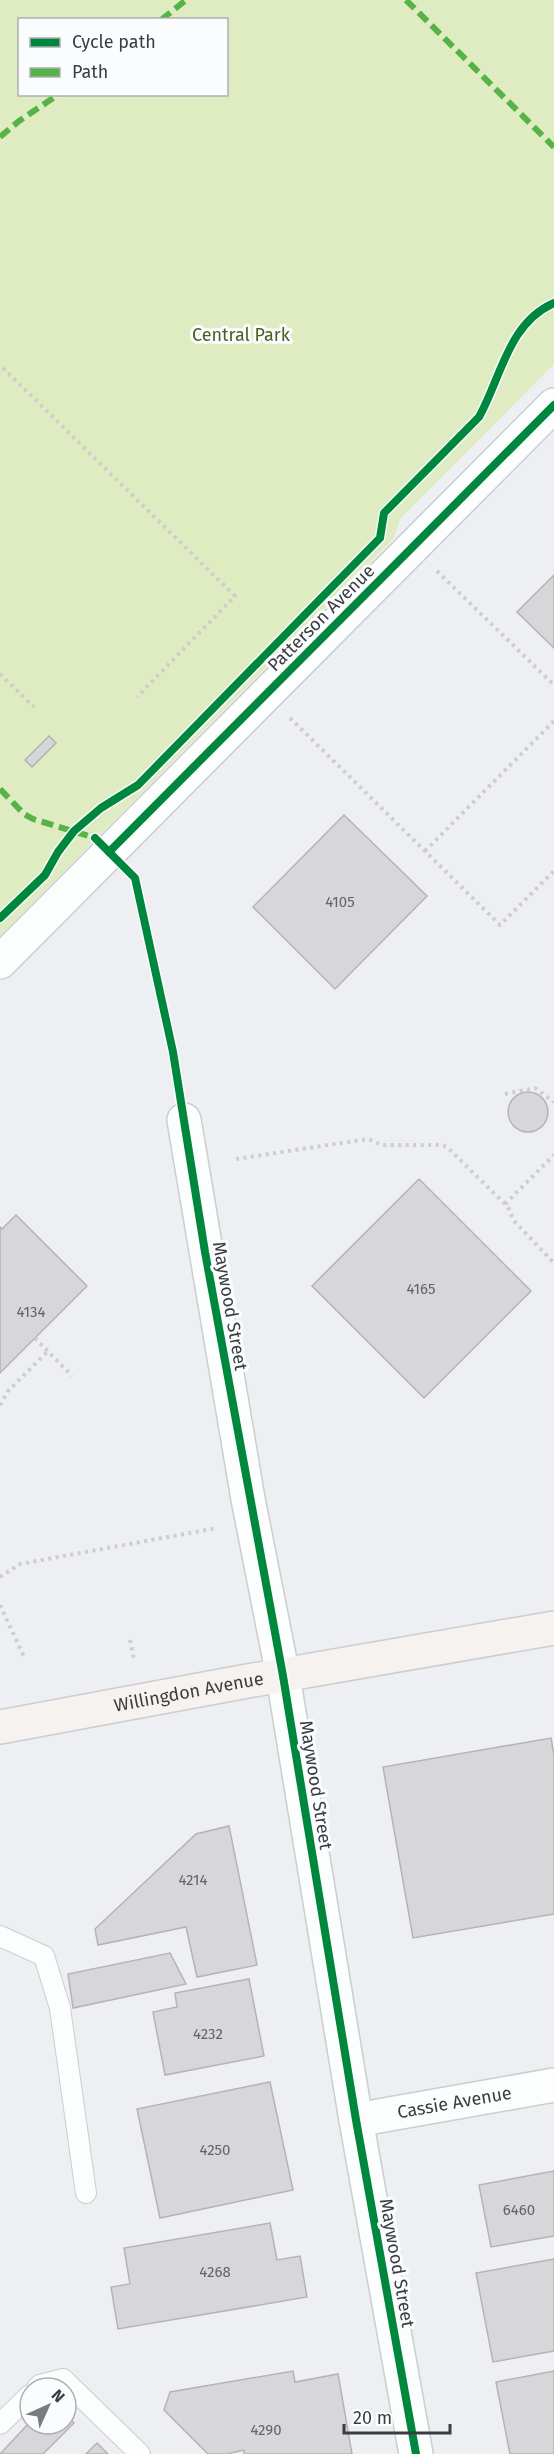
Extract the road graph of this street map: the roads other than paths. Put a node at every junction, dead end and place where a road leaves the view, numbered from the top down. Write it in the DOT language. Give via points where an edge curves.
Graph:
graph roads {
  1 [pos="554,405"];
  2 [pos="0,962"];
  3 [pos="184,1120"];
  4 [pos="554,1628"];
  5 [pos="283,1676"];
  6 [pos="0,1727"];
  7 [pos="0,1936"];
  8 [pos="554,2085"];
  9 [pos="356,2120"];
  10 [pos="86,2193"];
  11 [pos="78,2394"];
  12 [pos="18,2407"];
  13 [pos="0,2424"];
  14 [pos="140,2454"];
  15 [pos="416,2454"];
  1 -- 2 [label="street, Patterson Avenue"];
  3 -- 5 [label="street, Maywood Street" via="244,1476"];
  4 -- 5 [label="main road, Willingdon Avenue"];
  5 -- 6 [label="main road, Willingdon Avenue"];
  5 -- 9 [label="street, Maywood Street"];
  7 -- 10 [label="lane" via="44,1956 60,2008"];
  8 -- 9 [label="street, Cassie Avenue"];
  9 -- 15 [label="street, Maywood Street"];
  11 -- 14 [label="lane"];
  12 -- 13 [label="lane"];
}
